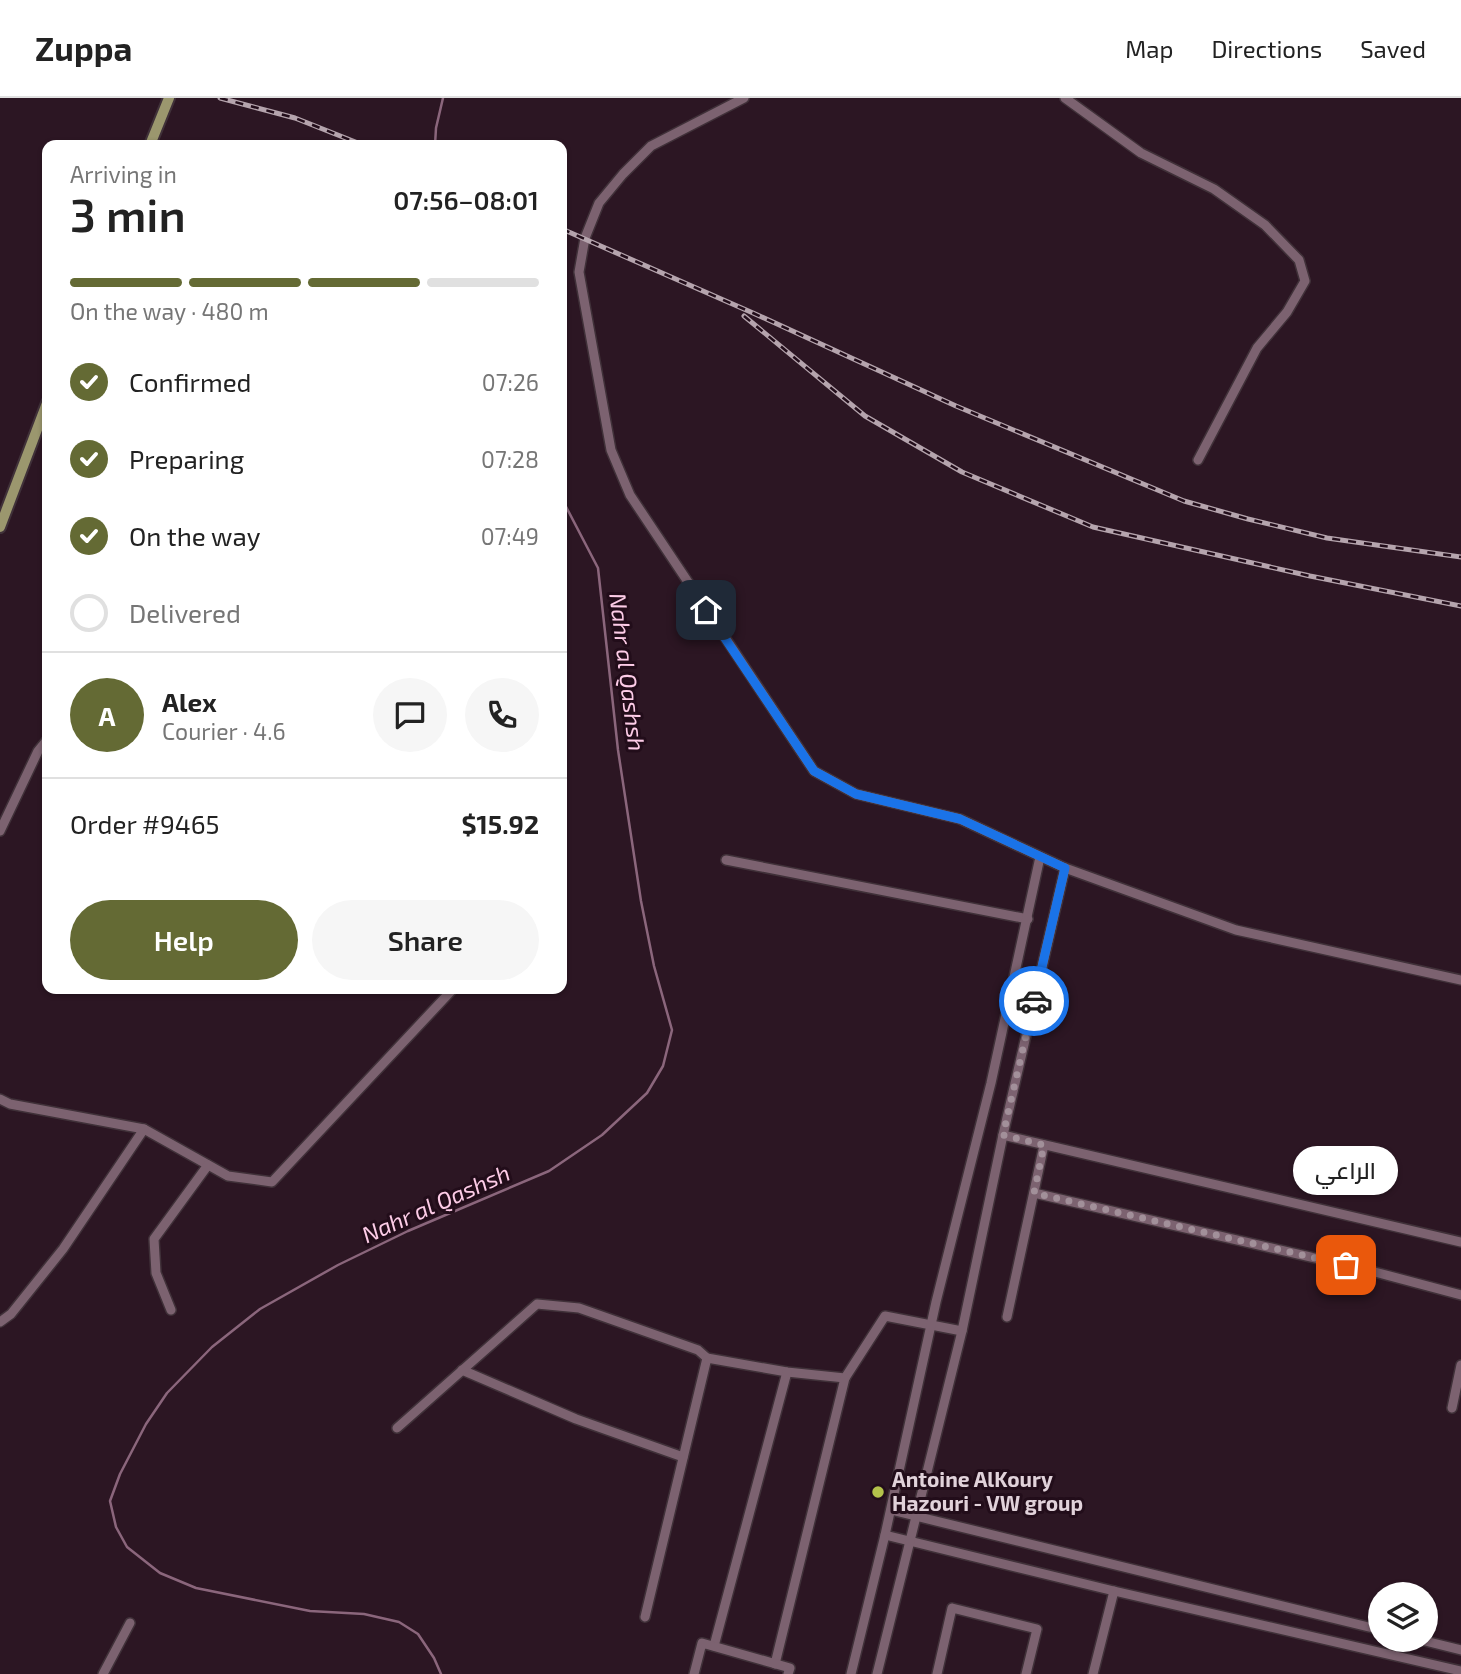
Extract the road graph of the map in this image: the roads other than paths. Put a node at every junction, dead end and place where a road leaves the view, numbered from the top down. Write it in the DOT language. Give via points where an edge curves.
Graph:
graph roads {
  1 [pos="169,98"];
  2 [pos="744,98"];
  3 [pos="1065,98"];
  4 [pos="152,140"];
  5 [pos="42,415"];
  6 [pos="1199,460"];
  7 [pos="0,527"];
  8 [pos="42,746"];
  9 [pos="0,831"];
  10 [pos="1040,857"];
  11 [pos="726,860"];
  12 [pos="1065,868"];
  13 [pos="1028,919"];
  14 [pos="1461,980"];
  15 [pos="448,994"];
  16 [pos="0,1099"];
  17 [pos="144,1129"];
  18 [pos="1003,1135"];
  19 [pos="1044,1145"];
  20 [pos="208,1165"];
  21 [pos="1034,1193"];
  22 [pos="1461,1242"];
  23 [pos="1461,1295"];
  24 [pos="171,1310"];
  25 [pos="1007,1317"];
  26 [pos="0,1322"];
  27 [pos="930,1325"];
  28 [pos="962,1331"];
  29 [pos="708,1358"];
  30 [pos="1461,1365"];
  31 [pos="463,1370"];
  32 [pos="787,1372"];
  33 [pos="845,1378"];
  34 [pos="1452,1408"];
  35 [pos="397,1428"];
  36 [pos="684,1457"];
  37 [pos="891,1510"];
  38 [pos="915,1515"];
  39 [pos="885,1535"];
  40 [pos="910,1541"];
  41 [pos="1114,1591"];
  42 [pos="645,1617"];
  43 [pos="130,1623"];
  44 [pos="1368,1627"];
  45 [pos="1438,1644"];
  46 [pos="714,1646"];
  47 [pos="1461,1650"];
  48 [pos="775,1664"];
  49 [pos="1461,1671"];
  50 [pos="103,1674"];
  51 [pos="694,1674"];
  52 [pos="788,1674"];
  53 [pos="851,1674"];
  54 [pos="877,1674"];
  55 [pos="937,1674"];
  56 [pos="1026,1674"];
  57 [pos="1093,1674"];
  1 -- 4 [label="main road"];
  2 -- 10 [label="street" via="651,146 599,203 585,238 579,272 611,450 630,495 814,771 856,794 960,819"];
  3 -- 6 [label="street" via="1141,153 1214,189 1265,225 1302,268 1305,281 1257,348"];
  5 -- 7 [label="main road"];
  8 -- 9 [label="street"];
  10 -- 12 [label="street"];
  10 -- 13 [label="street"];
  11 -- 13 [label="street"];
  12 -- 14 [label="street" via="1236,930"];
  12 -- 18 [label="street"];
  13 -- 27 [label="street"];
  15 -- 20 [label="street" via="272,1182 228,1176"];
  16 -- 17 [label="street"];
  17 -- 20 [label="street"];
  17 -- 26 [label="street" via="63,1249"];
  18 -- 19 [label="street"];
  18 -- 28 [label="street"];
  19 -- 21 [label="street"];
  19 -- 22 [label="street"];
  20 -- 24 [label="street" via="154,1239 156,1273"];
  21 -- 23 [label="street"];
  21 -- 25 [label="street"];
  27 -- 28 [label="street"];
  27 -- 33 [label="street" via="885,1316"];
  27 -- 37 [label="street"];
  28 -- 38 [label="street"];
  29 -- 31 [label="street" via="698,1350 579,1308 537,1304"];
  29 -- 32 [label="street"];
  29 -- 36 [label="street"];
  30 -- 34 [label="street"];
  31 -- 35 [label="street"];
  31 -- 36 [label="street" via="576,1419"];
  32 -- 33 [label="street"];
  32 -- 46 [label="street"];
  33 -- 48 [label="street"];
  36 -- 42 [label="street"];
  37 -- 38 [label="street"];
  37 -- 39 [label="street"];
  38 -- 40 [label="street"];
  38 -- 44 [label="street"];
  39 -- 40 [label="street"];
  39 -- 53 [label="street"];
  40 -- 41 [label="street"];
  40 -- 54 [label="street"];
  41 -- 49 [label="street"];
  41 -- 57 [label="street"];
  43 -- 50 [label="street"];
  45 -- 47 [label="street"];
  46 -- 48 [label="street"];
  46 -- 51 [label="street" via="702,1643"];
  48 -- 52 [label="street" via="790,1668"];
  55 -- 56 [label="street" via="952,1608 1037,1629"];
}
